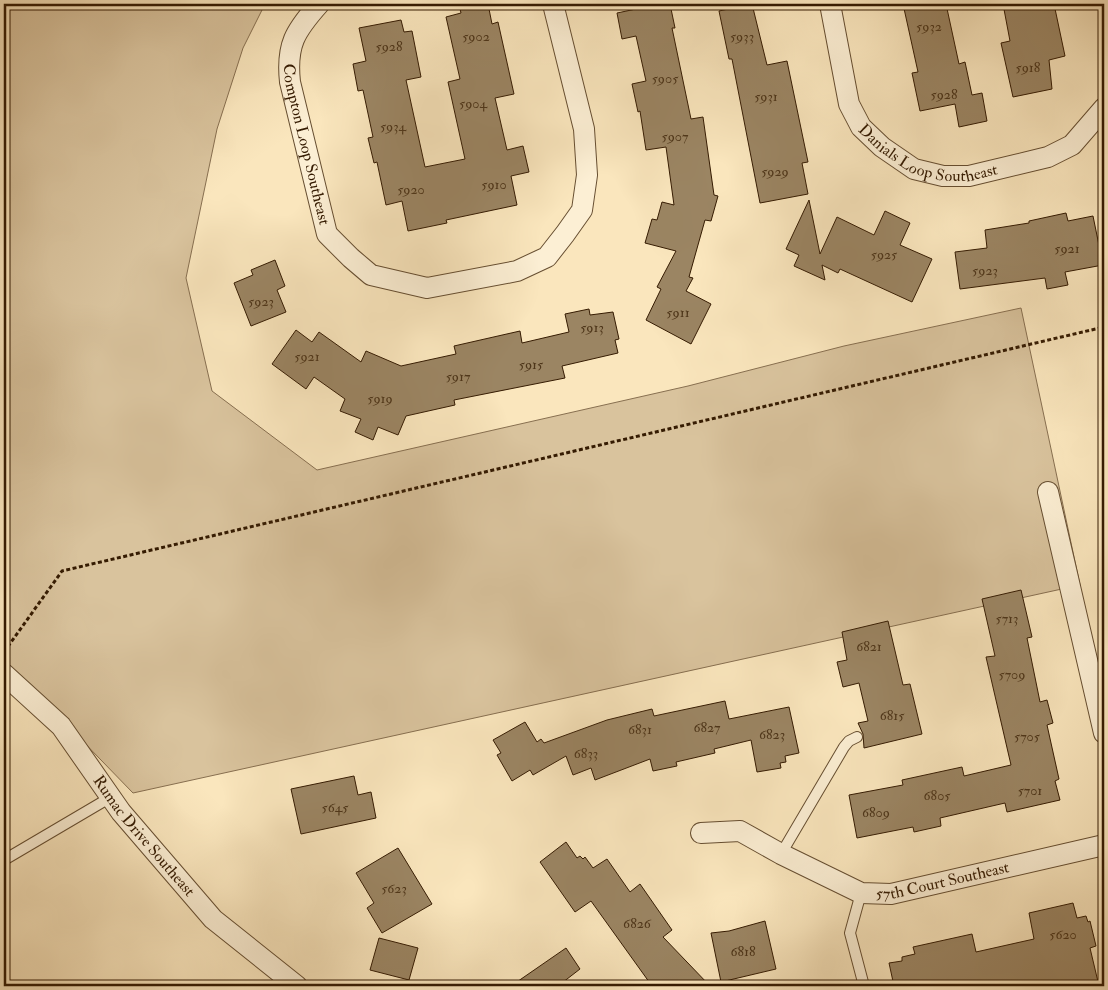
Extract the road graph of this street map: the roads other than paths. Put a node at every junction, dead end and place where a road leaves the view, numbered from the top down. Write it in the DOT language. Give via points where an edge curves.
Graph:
graph roads {
  1 [pos="319,4"];
  2 [pos="553,4"];
  3 [pos="830,4"];
  4 [pos="1104,108"];
  5 [pos="1048,492"];
  6 [pos="4,674"];
  7 [pos="1104,732"];
  8 [pos="857,737"];
  9 [pos="111,797"];
  10 [pos="701,833"];
  11 [pos="1104,845"];
  12 [pos="780,854"];
  13 [pos="4,860"];
  14 [pos="861,893"];
  15 [pos="297,986"];
  16 [pos="864,986"];
  1 -- 2 [label="street, Compton Loop Southeast" via="298,27 288,60 290,82 327,234 371,275 427,288 517,271 547,257 582,210 587,175 584,129"];
  3 -- 4 [label="street, Danials Loop Southeast" via="849,104 861,127 882,147 914,169 943,176 968,176 1048,157 1072,145"];
  5 -- 7 [label="street"];
  6 -- 9 [label="street, Rumac Drive Southeast" via="61,726"];
  8 -- 12 [label="lane" via="844,747"];
  9 -- 13 [label="lane"];
  9 -- 15 [label="street, Rumac Drive Southeast" via="213,919"];
  10 -- 12 [label="street, 57th Court Southeast" via="740,831"];
  11 -- 14 [label="street, 57th Court Southeast" via="891,894"];
  12 -- 14 [label="street, 57th Court Southeast"];
  14 -- 16 [label="lane" via="850,933"];
}
